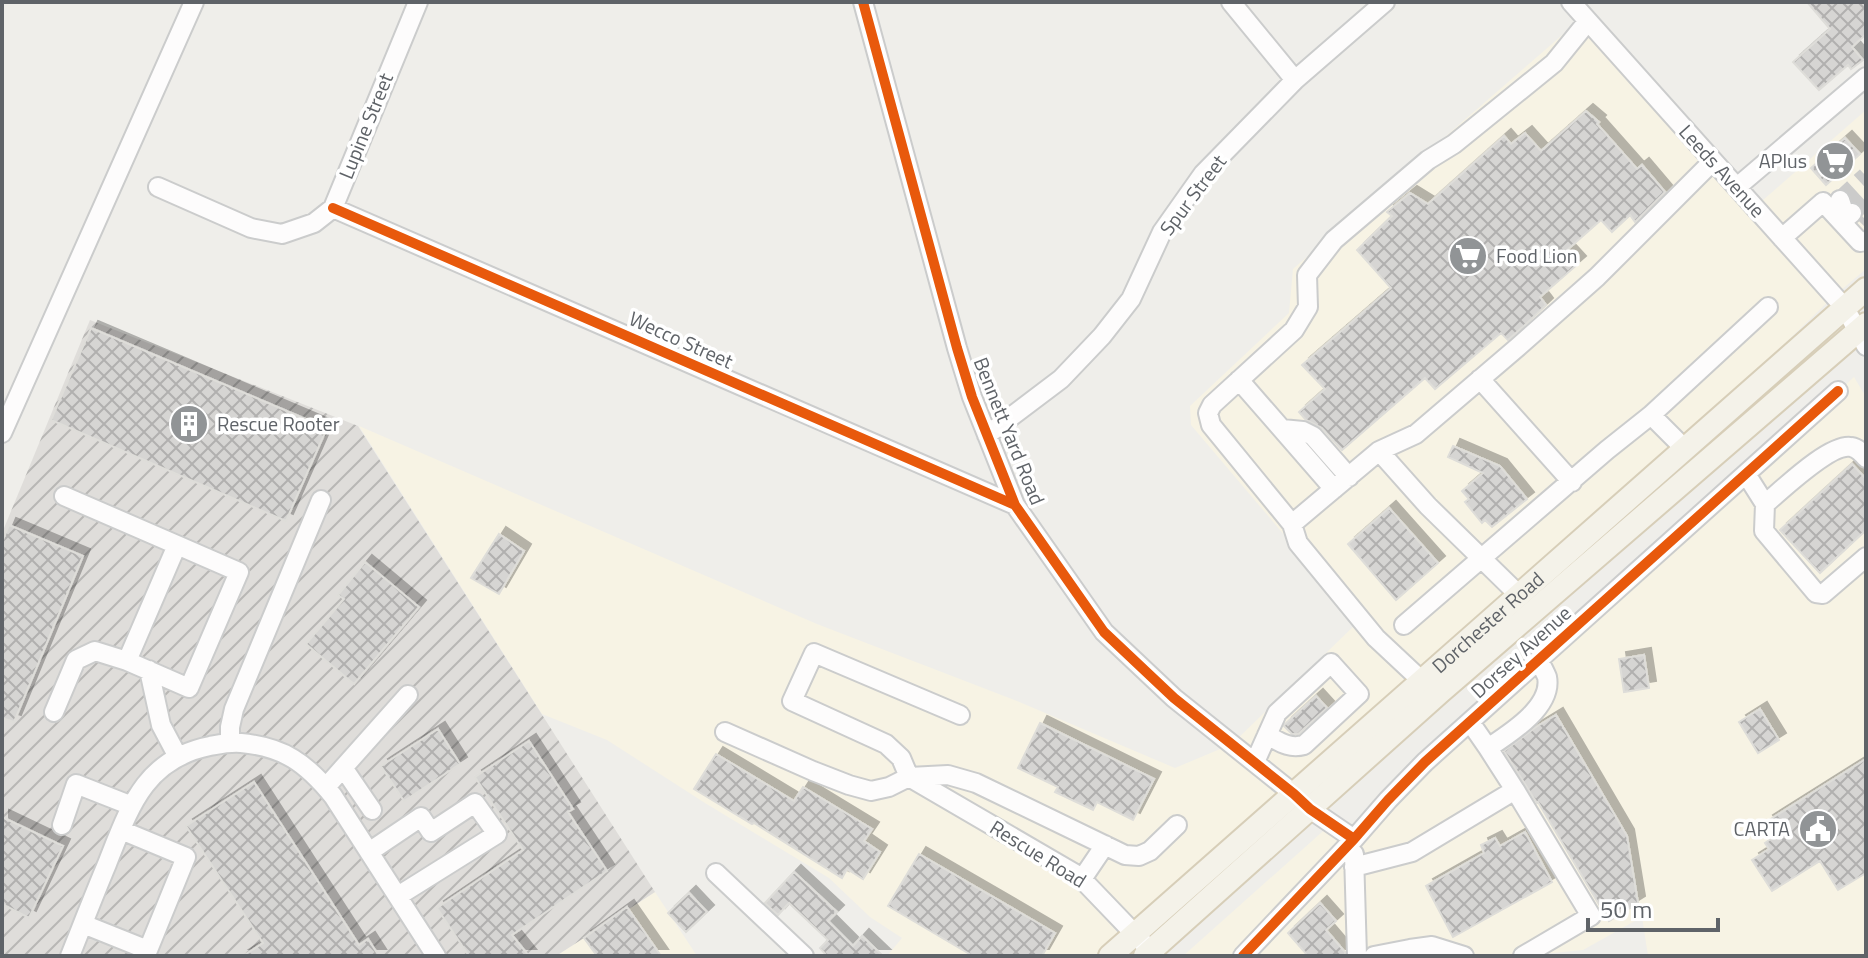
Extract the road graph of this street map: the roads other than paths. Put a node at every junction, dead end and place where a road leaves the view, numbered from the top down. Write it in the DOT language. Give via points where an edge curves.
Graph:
graph roads {
  1 [pos="194,2"];
  2 [pos="418,2"];
  3 [pos="863,2"];
  4 [pos="1231,2"];
  5 [pos="1385,2"];
  6 [pos="1571,2"];
  7 [pos="1588,21"];
  8 [pos="1866,77"];
  9 [pos="1295,80"];
  10 [pos="1713,161"];
  11 [pos="158,187"];
  12 [pos="1737,187"];
  13 [pos="333,208"];
  14 [pos="1851,220"];
  15 [pos="1782,238"];
  16 [pos="1866,289"];
  17 [pos="1768,307"];
  18 [pos="1845,308"];
  19 [pos="1863,334"];
  20 [pos="1480,379"];
  21 [pos="1239,380"];
  22 [pos="1838,391"];
  23 [pos="1651,415"];
  24 [pos="2,433"];
  25 [pos="987,435"];
  26 [pos="1685,449"];
  27 [pos="1379,451"];
  28 [pos="1866,458"];
  29 [pos="1746,474"];
  30 [pos="1572,482"];
  31 [pos="1342,483"];
  32 [pos="64,496"];
  33 [pos="321,500"];
  34 [pos="1765,504"];
  35 [pos="1015,505"];
  36 [pos="1292,524"];
  37 [pos="177,545"];
  38 [pos="1866,557"];
  39 [pos="1482,558"];
  40 [pos="1526,603"];
  41 [pos="1404,625"];
  42 [pos="1539,660"];
  43 [pos="127,661"];
  44 [pos="149,670"];
  45 [pos="1422,681"];
  46 [pos="408,695"];
  47 [pos="54,712"];
  48 [pos="960,715"];
  49 [pos="1470,722"];
  50 [pos="725,732"];
  51 [pos="1267,735"];
  52 [pos="230,742"];
  53 [pos="1488,748"];
  54 [pos="178,757"];
  55 [pos="1255,762"];
  56 [pos="344,769"];
  57 [pos="909,777"];
  58 [pos="326,787"];
  59 [pos="1515,790"];
  60 [pos="1012,800"];
  61 [pos="1302,801"];
  62 [pos="132,806"];
  63 [pos="372,810"];
  64 [pos="62,825"];
  65 [pos="1177,825"];
  66 [pos="998,829"];
  67 [pos="121,830"];
  68 [pos="1354,839"];
  69 [pos="1105,845"];
  70 [pos="369,852"];
  71 [pos="1354,867"];
  72 [pos="716,873"];
  73 [pos="1082,879"];
  74 [pos="398,896"];
  75 [pos="83,924"];
  76 [pos="1135,934"];
  77 [pos="1148,953"];
  78 [pos="70,956"];
  79 [pos="436,956"];
  80 [pos="804,956"];
  81 [pos="1110,956"];
  82 [pos="1243,956"];
  83 [pos="1357,956"];
  84 [pos="1374,956"];
  85 [pos="1464,956"];
  86 [pos="1525,956"];
  1 -- 24 [label="street"];
  2 -- 13 [label="street, Lupine Street"];
  3 -- 25 [label="street, Bennett Yard Road" via="957,348"];
  4 -- 9 [label="street"];
  5 -- 9 [label="street, Spur Street"];
  6 -- 7 [label="street, Leeds Avenue"];
  7 -- 10 [label="street, Leeds Avenue"];
  7 -- 21 [label="street" via="1554,63 1334,240 1307,275 1308,307 1294,330"];
  8 -- 12 [label="street"];
  9 -- 25 [label="street, Spur Street" via="1203,174 1162,232 1131,299 1102,336 1061,379"];
  10 -- 12 [label="street, Leeds Avenue"];
  10 -- 20 [label="street" via="1597,277"];
  11 -- 13 [label="street" via="251,228 282,234 314,223"];
  12 -- 15 [label="street, Leeds Avenue"];
  13 -- 35 [label="street, Wecco Street"];
  14 -- 15 [label="street" via="1823,202"];
  15 -- 18 [label="street, Leeds Avenue"];
  16 -- 18 [label="main road, Dorchester Road"];
  17 -- 23 [label="street"];
  18 -- 19 [label="street, Leeds Avenue"];
  18 -- 26 [label="main road, Dorchester Road"];
  19 -- 40 [label="main road, Dorchester Road"];
  20 -- 27 [label="street" via="1416,434"];
  20 -- 30 [label="street"];
  21 -- 31 [label="street" via="1282,429"];
  21 -- 36 [label="street" via="1212,405 1211,425"];
  22 -- 29 [label="street, Dorsey Avenue"];
  23 -- 26 [label="street"];
  23 -- 30 [label="street"];
  25 -- 35 [label="street, Bennett Yard Road"];
  26 -- 40 [label="main road, Dorchester Road"];
  27 -- 31 [label="street"];
  27 -- 39 [label="street"];
  28 -- 34 [label="street" via="1854,447 1836,449"];
  29 -- 34 [label="street"];
  29 -- 42 [label="street, Dorsey Avenue"];
  30 -- 39 [label="street"];
  31 -- 36 [label="street"];
  32 -- 37 [label="street"];
  33 -- 52 [label="street" via="234,709"];
  34 -- 38 [label="street" via="1764,531 1816,593 1823,594"];
  35 -- 55 [label="street, Bennett Yard Road" via="1104,632 1174,698"];
  36 -- 45 [label="street" via="1298,543 1376,638"];
  37 -- 43 [label="street"];
  37 -- 44 [label="street" via="239,572 189,688"];
  39 -- 40 [label="street"];
  39 -- 41 [label="street"];
  40 -- 45 [label="main road, Dorchester Road"];
  40 -- 61 [label="main road, Dorchester Road"];
  42 -- 49 [label="street, Dorsey Avenue"];
  42 -- 53 [label="street" via="1547,678 1541,702"];
  43 -- 44 [label="street"];
  43 -- 47 [label="street" via="95,651 76,660"];
  44 -- 54 [label="street" via="161,725"];
  45 -- 61 [label="main road, Dorchester Road"];
  46 -- 56 [label="street"];
  48 -- 57 [label="street" via="814,653 792,701 886,744 901,758"];
  49 -- 53 [label="street"];
  49 -- 68 [label="street, Dorsey Avenue"];
  50 -- 57 [label="street" via="871,791"];
  51 -- 51 [label="street" via="1277,713 1331,663 1359,694 1304,745 1288,746"];
  51 -- 55 [label="street"];
  52 -- 54 [label="street"];
  52 -- 58 [label="street" via="287,754"];
  53 -- 59 [label="street"];
  54 -- 62 [label="street" via="145,783"];
  55 -- 61 [label="street, Bennett Yard Road"];
  56 -- 58 [label="street"];
  56 -- 63 [label="street"];
  57 -- 60 [label="street" via="948,775"];
  57 -- 66 [label="street, Rescue Road"];
  58 -- 70 [label="street"];
  59 -- 71 [label="street" via="1412,852"];
  59 -- 86 [label="street" via="1591,916"];
  60 -- 66 [label="street"];
  60 -- 69 [label="street"];
  61 -- 68 [label="street, Bennett Yard Road"];
  61 -- 76 [label="main road, Dorchester Road"];
  61 -- 77 [label="main road, Dorchester Road"];
  62 -- 64 [label="street" via="76,784"];
  62 -- 67 [label="street"];
  65 -- 69 [label="street" via="1139,856"];
  66 -- 73 [label="street, Rescue Road"];
  67 -- 75 [label="street"];
  67 -- 75 [label="street" via="186,857 181,871 148,950"];
  68 -- 71 [label="street"];
  68 -- 82 [label="street, Dorsey Avenue"];
  69 -- 73 [label="street"];
  70 -- 74 [label="street"];
  70 -- 74 [label="street" via="421,817 431,832 475,803 497,834"];
  71 -- 83 [label="street"];
  72 -- 80 [label="street"];
  73 -- 76 [label="street, Rescue Road"];
  74 -- 79 [label="street"];
  75 -- 78 [label="street"];
  76 -- 77 [label="street, Rescue Road"];
  76 -- 81 [label="main road, Dorchester Road"];
  84 -- 85 [label="street" via="1432,946"];
}
